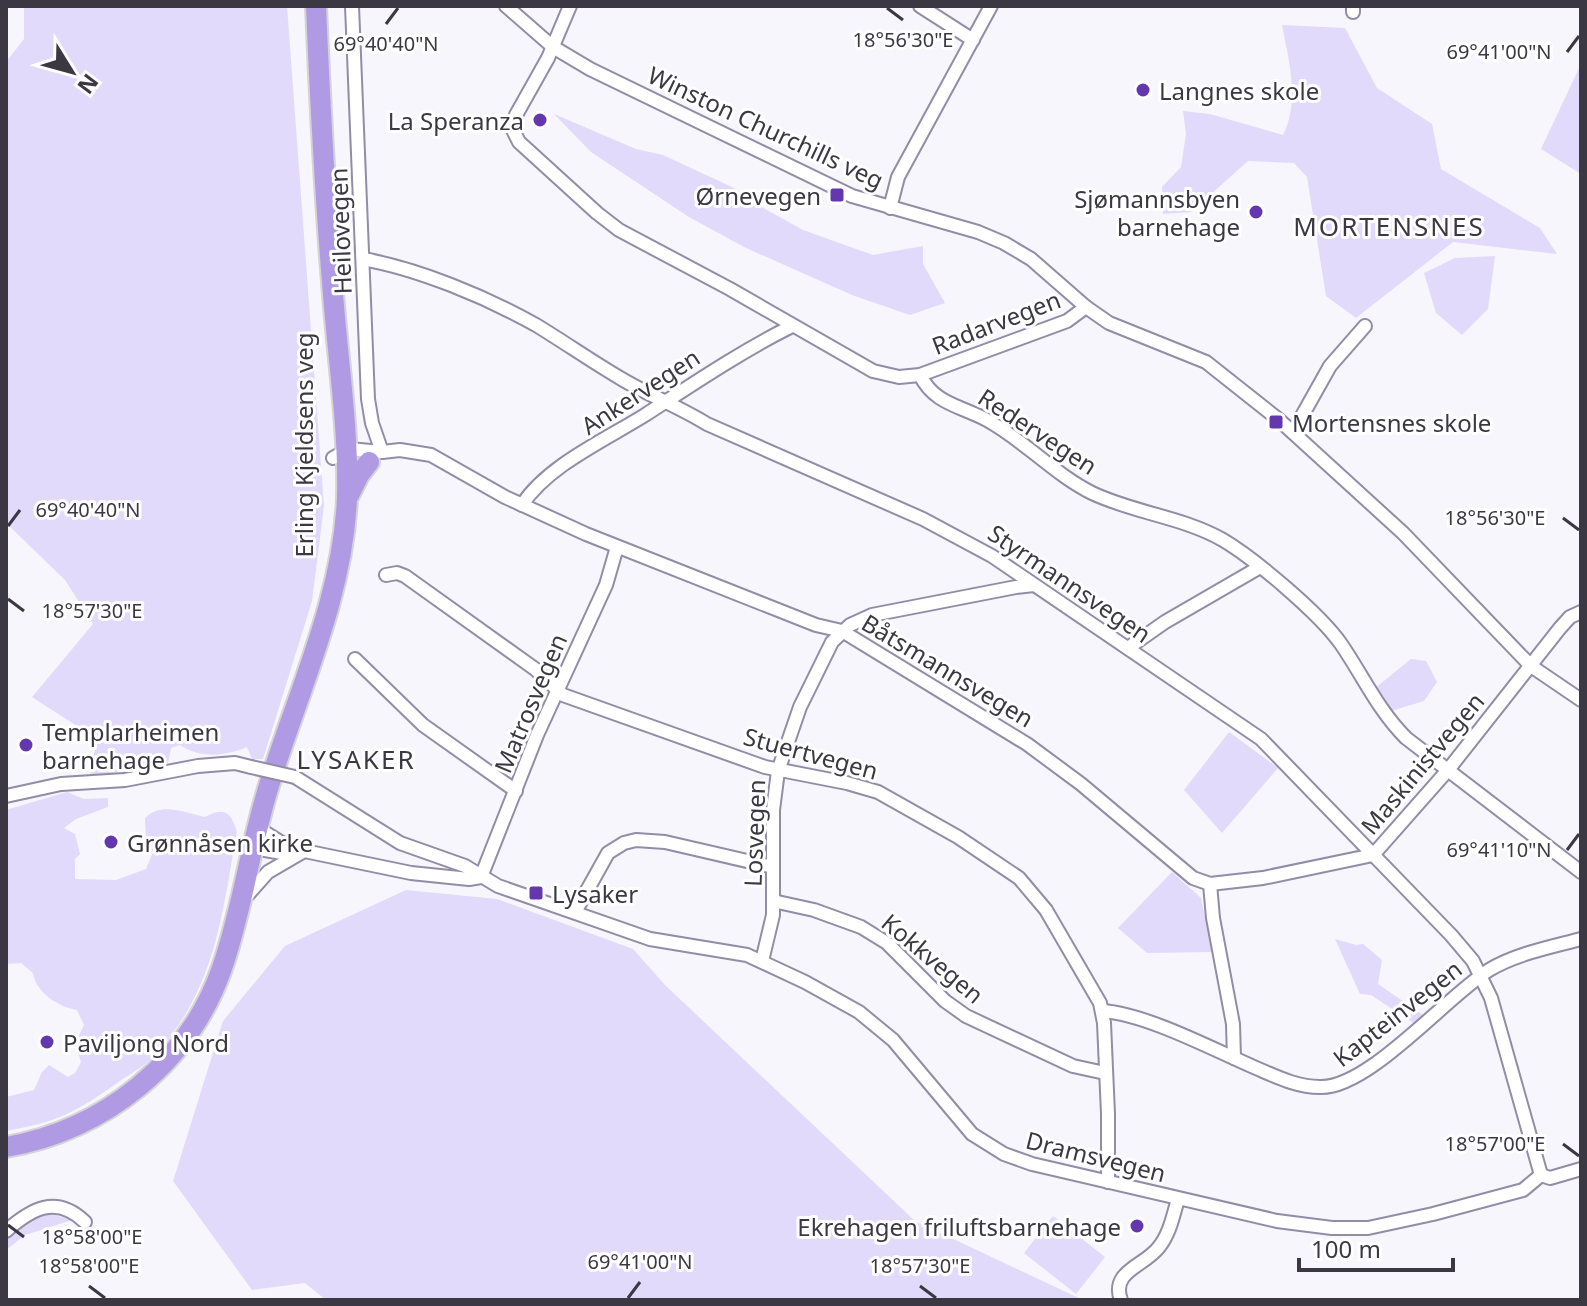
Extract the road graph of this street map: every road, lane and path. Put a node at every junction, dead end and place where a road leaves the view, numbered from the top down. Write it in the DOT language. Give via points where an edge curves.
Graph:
graph roads {
  1 [pos="316,6"];
  2 [pos="352,6"];
  3 [pos="506,6"];
  4 [pos="570,6"];
  5 [pos="920,6"];
  6 [pos="991,6"];
  7 [pos="973,40"];
  8 [pos="553,47"];
  9 [pos="890,208"];
  10 [pos="363,259"];
  11 [pos="1086,307"];
  12 [pos="792,326"];
  13 [pos="1365,326"];
  14 [pos="920,375"];
  15 [pos="665,402"];
  16 [pos="1293,432"];
  17 [pos="342,456"];
  18 [pos="376,457"];
  19 [pos="347,498"];
  20 [pos="522,505"];
  21 [pos="617,547"];
  22 [pos="1260,567"];
  23 [pos="386,575"];
  24 [pos="1034,585"];
  25 [pos="326,609"];
  26 [pos="1581,612"];
  27 [pos="842,631"];
  28 [pos="1128,648"];
  29 [pos="355,659"];
  30 [pos="1531,666"];
  31 [pos="558,690"];
  32 [pos="1581,700"];
  33 [pos="1448,770"];
  34 [pos="778,771"];
  35 [pos="516,791"];
  36 [pos="6,796"];
  37 [pos="256,838"];
  38 [pos="297,850"];
  39 [pos="1373,855"];
  40 [pos="773,867"];
  41 [pos="1581,872"];
  42 [pos="481,877"];
  43 [pos="1210,884"];
  44 [pos="773,901"];
  45 [pos="240,904"];
  46 [pos="575,912"];
  47 [pos="1581,939"];
  48 [pos="762,961"];
  49 [pos="1481,976"];
  50 [pos="1102,1011"];
  51 [pos="1234,1058"];
  52 [pos="1105,1073"];
  53 [pos="6,1147"];
  54 [pos="1581,1169"];
  55 [pos="1541,1175"];
  56 [pos="1108,1182"];
  57 [pos="1178,1199"];
  58 [pos="85,1222"];
  59 [pos="6,1231"];
  60 [pos="1121,1300"];
  1 -- 17 [label="highway, Erling Kjeldsens veg"];
  2 -- 10 [label="street, Heilovegen"];
  3 -- 8 [label="street, Winston Churchills veg"];
  4 -- 8 [label="street"];
  5 -- 7 [label="street"];
  6 -- 7 [label="street"];
  7 -- 9 [label="street" via="898,177"];
  8 -- 9 [label="street, Winston Churchills veg" via="830,186"];
  8 -- 12 [label="street" via="516,115 513,130 519,142 619,230"];
  9 -- 11 [label="street, Winston Churchills veg" via="1004,243 1044,269"];
  10 -- 15 [label="street, Styrmannsvegen" via="500,307"];
  10 -- 18 [label="street, Heilovegen" via="368,399"];
  11 -- 14 [label="street, Radarvegen" via="1067,321"];
  11 -- 16 [label="street, Winston Churchills veg" via="1123,330 1206,362"];
  12 -- 14 [label="street" via="873,371"];
  12 -- 15 [label="street, Ankervegen" via="712,369"];
  13 -- 16 [label="street" via="1330,366"];
  14 -- 22 [label="street, Redervegen" via="934,396 998,426 1092,493 1213,535"];
  15 -- 20 [label="street, Ankervegen" via="549,476"];
  15 -- 24 [label="street, Styrmannsvegen" via="953,533"];
  16 -- 30 [label="street, Winston Churchills veg" via="1403,533"];
  17 -- 18 [label="street, Båtsmannsvegen" via="358,464"];
  17 -- 19 [label="highway, Erling Kjeldsens veg"];
  17 -- 25 [label="highway, Erling Kjeldsens veg"];
  18 -- 19 [label="highway"];
  18 -- 20 [label="street, Båtsmannsvegen" via="400,450 431,455"];
  19 -- 25 [label="highway, Erling Kjeldsens veg" via="340,561"];
  20 -- 21 [label="street, Båtsmannsvegen"];
  21 -- 27 [label="street, Båtsmannsvegen"];
  21 -- 31 [label="street, Matrosvegen" via="606,585"];
  22 -- 28 [label="street"];
  22 -- 33 [label="street, Redervegen" via="1336,637 1394,726"];
  23 -- 31 [label="street, Stuertvegen" via="405,576"];
  24 -- 27 [label="street, Losvegen" via="885,611"];
  24 -- 28 [label="street, Styrmannsvegen"];
  25 -- 37 [label="highway, Erling Kjeldsens veg" via="268,785"];
  26 -- 30 [label="street, Maskinistvegen" via="1570,617"];
  27 -- 34 [label="street, Losvegen" via="818,666"];
  27 -- 43 [label="street, Båtsmannsvegen" via="1027,744 1193,878"];
  28 -- 39 [label="street, Styrmannsvegen" via="1261,739"];
  29 -- 35 [label="street" via="423,725"];
  30 -- 32 [label="street, Winston Churchills veg"];
  30 -- 33 [label="street, Maskinistvegen"];
  31 -- 34 [label="street, Stuertvegen"];
  31 -- 35 [label="street, Matrosvegen"];
  33 -- 39 [label="street, Maskinistvegen"];
  33 -- 41 [label="street, Redervegen"];
  34 -- 40 [label="street, Losvegen"];
  34 -- 50 [label="street, Stuertvegen" via="878,792 1008,869 1046,910"];
  35 -- 42 [label="street, Matrosvegen"];
  36 -- 42 [label="street, Dramsvegen, bridge" via="61,784 235,763 295,777 400,843"];
  37 -- 38 [label="street, Dramsvegen"];
  37 -- 38 [label="street, Dramsvegen" via="282,853"];
  37 -- 45 [label="highway, Erling Kjeldsens veg"];
  38 -- 42 [label="street, Dramsvegen" via="411,873"];
  38 -- 45 [label="street"];
  39 -- 43 [label="street, Maskinistvegen"];
  39 -- 49 [label="street, Styrmannsvegen" via="1451,935"];
  40 -- 44 [label="street, Losvegen"];
  40 -- 46 [label="street" via="636,840 608,853"];
  42 -- 46 [label="street, Dramsvegen"];
  43 -- 51 [label="street"];
  44 -- 48 [label="street, Losvegen"];
  44 -- 52 [label="street, Kokkvegen" via="861,927 887,943 966,1016 1073,1066"];
  45 -- 53 [label="highway, Erling Kjeldsens veg" via="209,999 154,1075 81,1125"];
  46 -- 48 [label="street, Dramsvegen" via="650,939"];
  47 -- 49 [label="street, Kapteinvegen"];
  48 -- 56 [label="street, Dramsvegen" via="870,1020 904,1050 961,1123 992,1147 1032,1164"];
  49 -- 51 [label="street, Kapteinvegen" via="1379,1061 1336,1086 1290,1082"];
  49 -- 55 [label="street, Styrmannsvegen"];
  50 -- 51 [label="street, Kapteinvegen" via="1136,1018"];
  50 -- 52 [label="street, Stuertvegen"];
  52 -- 56 [label="street, Stuertvegen"];
  54 -- 55 [label="street, Dramsvegen" via="1550,1178"];
  55 -- 57 [label="street, Dramsvegen" via="1523,1190 1368,1228 1302,1225"];
  56 -- 57 [label="street, Dramsvegen"];
  57 -- 60 [label="street" via="1158,1249 1120,1280"];
  58 -- 59 [label="street" via="67,1210 40,1207"];
}
